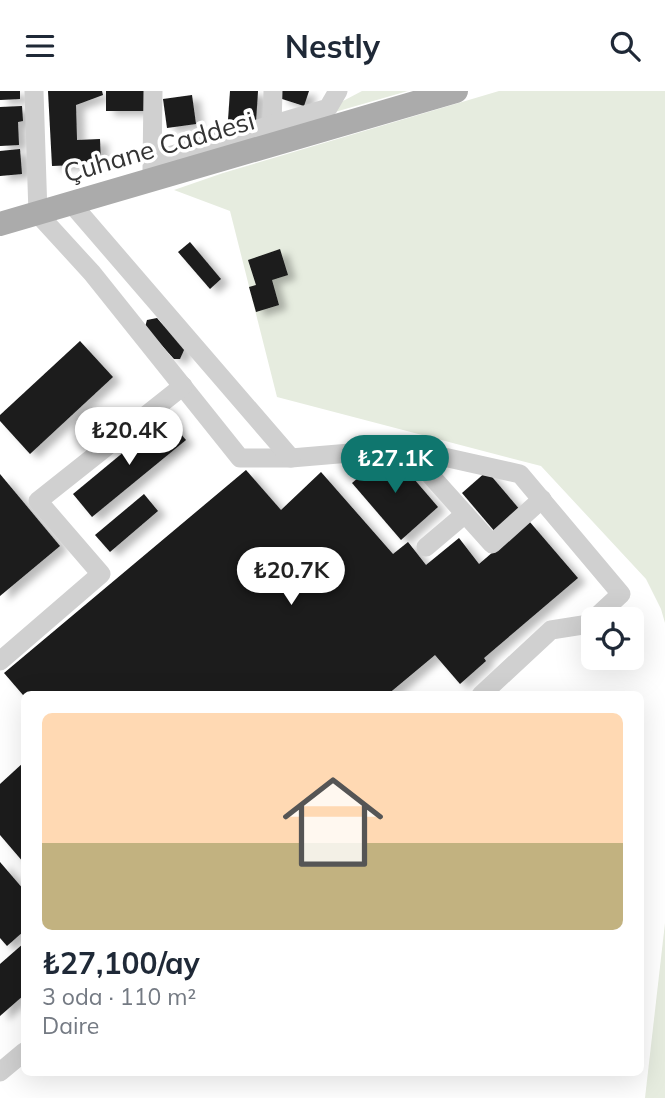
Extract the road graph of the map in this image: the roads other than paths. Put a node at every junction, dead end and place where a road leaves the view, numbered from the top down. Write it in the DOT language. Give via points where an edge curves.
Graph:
graph roads {
  1 [pos="34,91"];
  2 [pos="153,91"];
  3 [pos="273,91"];
  4 [pos="338,91"];
  5 [pos="455,91"];
  6 [pos="272,125"];
  7 [pos="152,170"];
  8 [pos="71,203"];
  9 [pos="38,213"];
  10 [pos="0,224"];
  11 [pos="183,386"];
  12 [pos="407,448"];
  13 [pos="291,458"];
  14 [pos="542,499"];
  15 [pos="465,514"];
  16 [pos="426,547"];
  17 [pos="608,607"];
  18 [pos="581,625"];
  19 [pos="0,661"];
  20 [pos="485,691"];
  21 [pos="21,1054"];
  22 [pos="0,1072"];
  1 -- 9 [label="street"];
  2 -- 7 [label="street"];
  3 -- 6 [label="street"];
  4 -- 6 [label="street" via="328,108"];
  5 -- 7 [label="main road, Çuhane Caddesi"];
  6 -- 7 [label="street"];
  7 -- 8 [label="main road, Çuhane Caddesi"];
  8 -- 9 [label="main road, Çuhane Caddesi"];
  8 -- 13 [label="street"];
  9 -- 10 [label="main road, Çuhane Caddesi"];
  9 -- 11 [label="street"];
  11 -- 13 [label="street" via="240,458"];
  11 -- 19 [label="street" via="38,501 100,574"];
  12 -- 13 [label="street" via="390,445"];
  12 -- 14 [label="street" via="520,474"];
  12 -- 15 [label="street"];
  14 -- 15 [label="street" via="492,544"];
  14 -- 17 [label="street" via="621,594"];
  15 -- 16 [label="street"];
  18 -- 20 [label="street" via="551,630"];
  21 -- 22 [label="street"];
}
